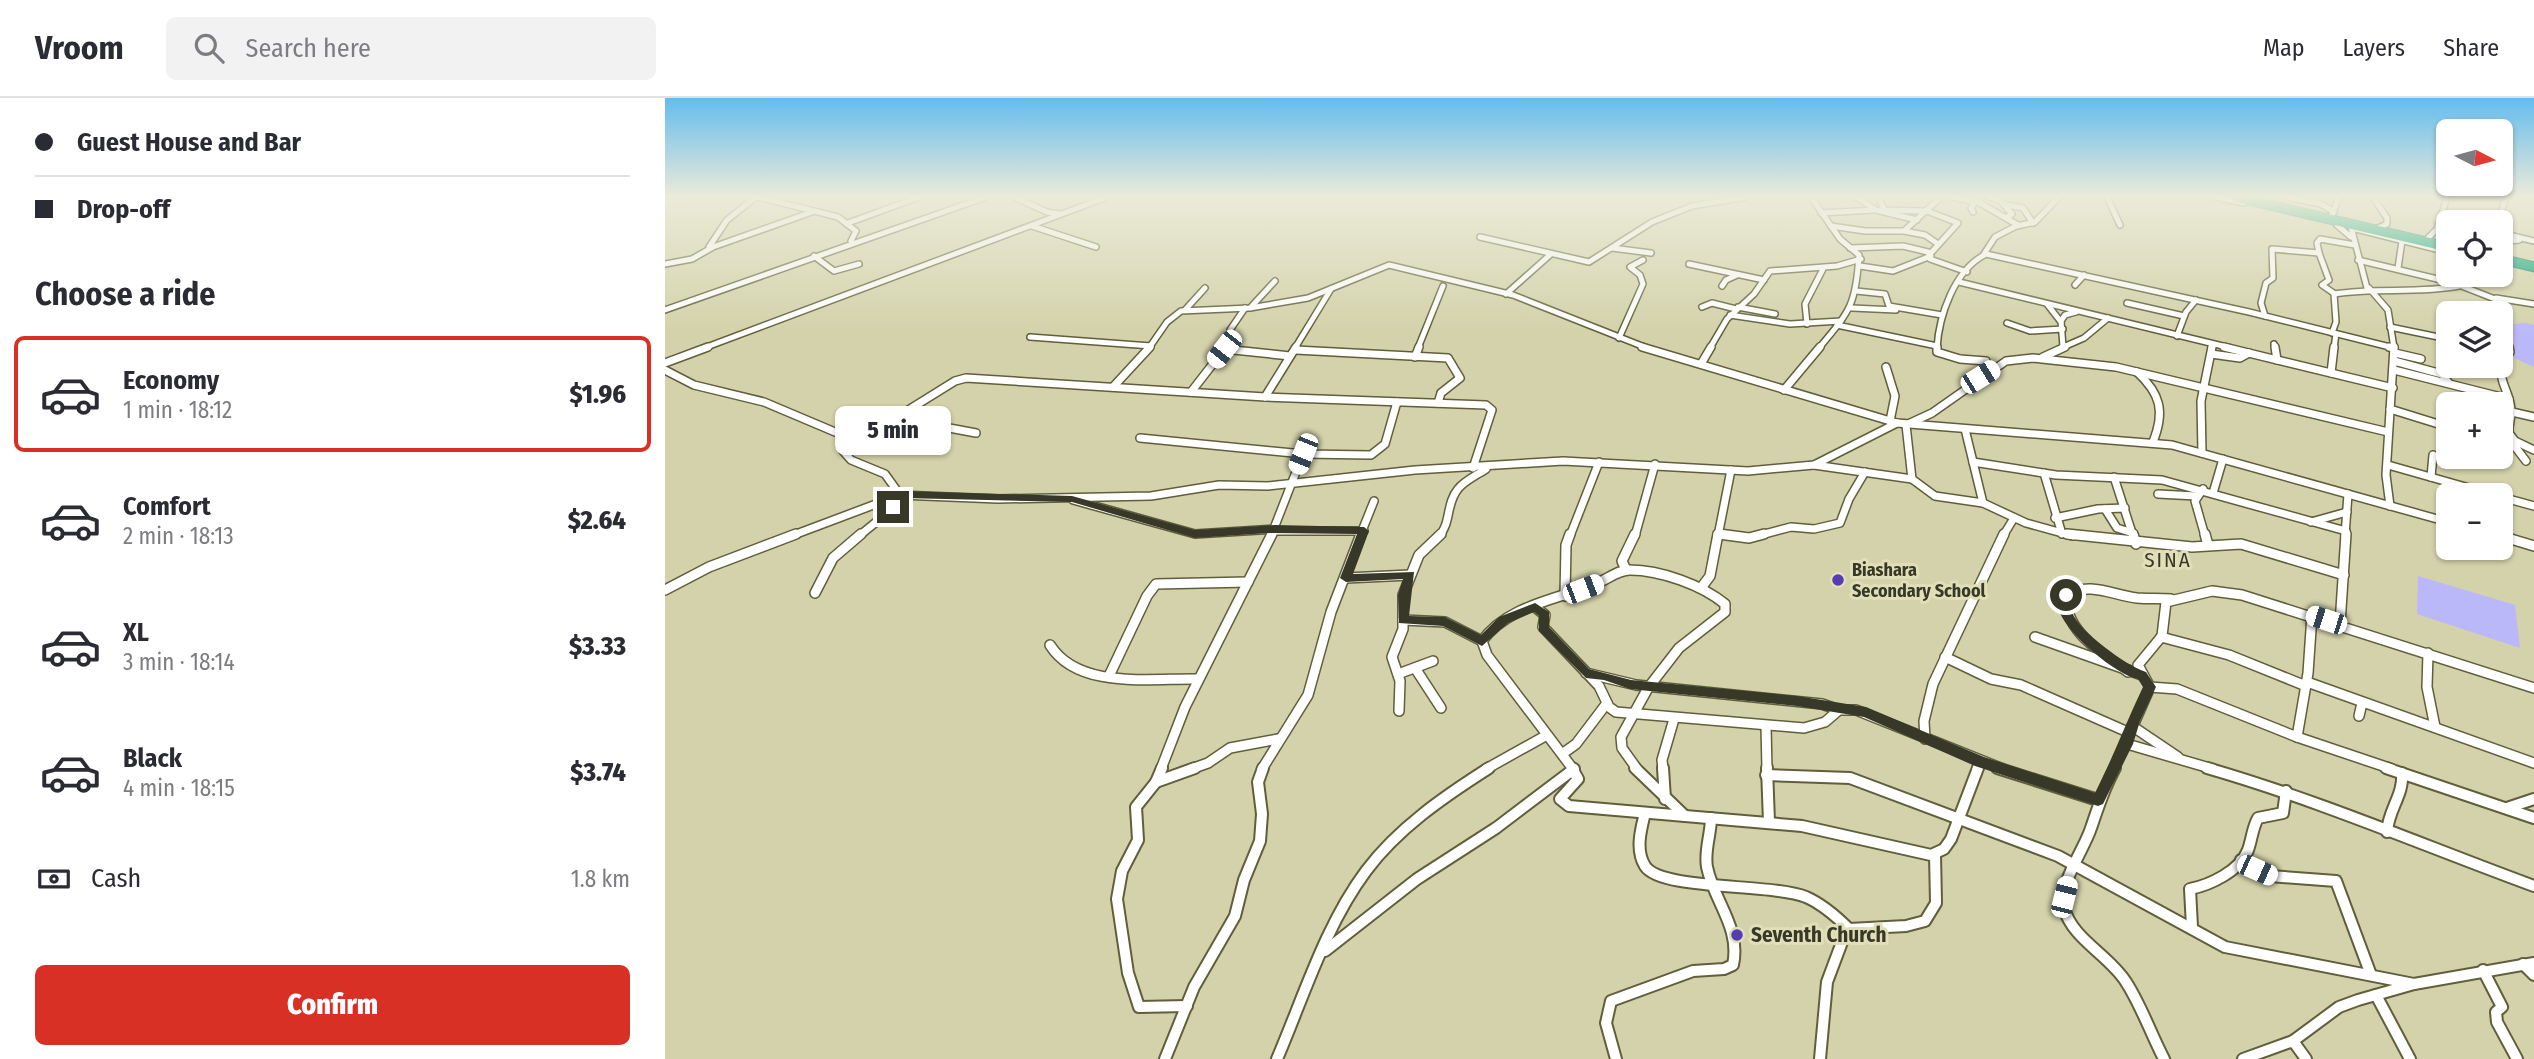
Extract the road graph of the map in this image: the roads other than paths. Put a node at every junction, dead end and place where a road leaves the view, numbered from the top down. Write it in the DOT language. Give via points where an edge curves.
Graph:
graph roads {
  1 [pos="2402,241"];
  2 [pos="712,242"];
  3 [pos="730,242"];
  4 [pos="852,242"];
  5 [pos="990,242"];
  6 [pos="1080,242"];
  7 [pos="1500,242"];
  8 [pos="1621,242"];
  9 [pos="1845,242"];
  10 [pos="1879,242"];
  11 [pos="1935,242"];
  12 [pos="1992,242"];
  13 [pos="2318,242"];
  14 [pos="2340,242"];
  15 [pos="2354,242"];
  16 [pos="2407,242"];
  17 [pos="849,243"];
  18 [pos="1938,244"];
  19 [pos="2355,245"];
  20 [pos="1096,247"];
  21 [pos="1850,247"];
  22 [pos="1881,247"];
  23 [pos="2436,247"];
  24 [pos="1612,248"];
  25 [pos="707,250"];
  26 [pos="1651,253"];
  27 [pos="2319,253"];
  28 [pos="1551,254"];
  29 [pos="1984,254"];
  30 [pos="1930,255"];
  31 [pos="814,256"];
  32 [pos="1643,260"];
  33 [pos="2358,260"];
  34 [pos="1861,262"];
  35 [pos="2513,262"];
  36 [pos="665,264"];
  37 [pos="859,264"];
  38 [pos="1689,264"];
  39 [pos="2534,267"];
  40 [pos="2398,268"];
  41 [pos="1823,269"];
  42 [pos="1967,272"];
  43 [pos="1737,275"];
  44 [pos="2084,275"];
  45 [pos="2436,279"];
  46 [pos="1764,280"];
  47 [pos="1275,281"];
  48 [pos="1959,282"];
  49 [pos="1999,282"];
  50 [pos="2075,285"];
  51 [pos="1443,286"];
  52 [pos="1722,286"];
  53 [pos="2454,287"];
  54 [pos="2462,287"];
  55 [pos="1205,288"];
  56 [pos="2368,288"];
  57 [pos="1331,289"];
  58 [pos="1856,290"];
  59 [pos="2000,292"];
  60 [pos="1506,294"];
  61 [pos="2335,294"];
  62 [pos="2496,298"];
  63 [pos="2196,300"];
  64 [pos="2498,301"];
  65 [pos="2127,303"];
  66 [pos="2046,304"];
  67 [pos="2534,304"];
  68 [pos="1702,307"];
  69 [pos="1248,308"];
  70 [pos="1737,308"];
  71 [pos="1852,308"];
  72 [pos="665,310"];
  73 [pos="1185,310"];
  74 [pos="1896,310"];
  75 [pos="2078,311"];
  76 [pos="1775,314"];
  77 [pos="1730,315"];
  78 [pos="1942,315"];
  79 [pos="2184,316"];
  80 [pos="2265,316"];
  81 [pos="2108,318"];
  82 [pos="1839,323"];
  83 [pos="2007,323"];
  84 [pos="1807,324"];
  85 [pos="2062,326"];
  86 [pos="2390,327"];
  87 [pos="2334,333"];
  88 [pos="2177,336"];
  89 [pos="1030,337"];
  90 [pos="2436,337"];
  91 [pos="1619,338"];
  92 [pos="2274,344"];
  93 [pos="2213,345"];
  94 [pos="1151,346"];
  95 [pos="1937,346"];
  96 [pos="2063,347"];
  97 [pos="1224,349"];
  98 [pos="1296,350"];
  99 [pos="2249,353"];
  100 [pos="2211,354"];
  101 [pos="2394,355"];
  102 [pos="1290,356"];
  103 [pos="1415,357"];
  104 [pos="2037,358"];
  105 [pos="2277,360"];
  106 [pos="1986,361"];
  107 [pos="2422,361"];
  108 [pos="665,363"];
  109 [pos="1701,364"];
  110 [pos="1886,367"];
  111 [pos="665,370"];
  112 [pos="2395,370"];
  113 [pos="2136,371"];
  114 [pos="2332,373"];
  115 [pos="2448,382"];
  116 [pos="1113,387"];
  117 [pos="2205,387"];
  118 [pos="2393,388"];
  119 [pos="1784,390"];
  120 [pos="1191,392"];
  121 [pos="2484,392"];
  122 [pos="1265,397"];
  123 [pos="1397,402"];
  124 [pos="1438,403"];
  125 [pos="2390,405"];
  126 [pos="2513,412"];
  127 [pos="2534,417"];
  128 [pos="896,418"];
  129 [pos="1894,422"];
  130 [pos="2436,423"];
  131 [pos="1906,425"];
  132 [pos="1965,429"];
  133 [pos="2388,432"];
  134 [pos="976,433"];
  135 [pos="1140,438"];
  136 [pos="854,440"];
  137 [pos="2153,442"];
  138 [pos="2513,442"];
  139 [pos="2513,443"];
  140 [pos="2534,450"];
  141 [pos="2202,453"];
  142 [pos="1303,454"];
  143 [pos="2433,455"];
  144 [pos="2223,459"];
  145 [pos="2526,461"];
  146 [pos="1599,462"];
  147 [pos="1973,462"];
  148 [pos="1655,464"];
  149 [pos="1814,465"];
  150 [pos="2388,465"];
  151 [pos="1488,467"];
  152 [pos="1473,468"];
  153 [pos="1731,470"];
  154 [pos="1865,471"];
  155 [pos="2044,473"];
  156 [pos="2114,477"];
  157 [pos="2431,477"];
  158 [pos="1912,480"];
  159 [pos="1292,481"];
  160 [pos="2452,483"];
  161 [pos="2203,489"];
  162 [pos="2213,493"];
  163 [pos="2158,494"];
  164 [pos="2348,494"];
  165 [pos="900,495"];
  166 [pos="2196,496"];
  167 [pos="1072,499"];
  168 [pos="2513,500"];
  169 [pos="1374,501"];
  170 [pos="1983,503"];
  171 [pos="2391,506"];
  172 [pos="2534,506"];
  173 [pos="2125,508"];
  174 [pos="2105,509"];
  175 [pos="2347,512"];
  176 [pos="2014,518"];
  177 [pos="2055,518"];
  178 [pos="2436,519"];
  179 [pos="2311,522"];
  180 [pos="1274,530"];
  181 [pos="1364,531"];
  182 [pos="2346,531"];
  183 [pos="2133,533"];
  184 [pos="1717,534"];
  185 [pos="2062,534"];
  186 [pos="2513,540"];
  187 [pos="2136,544"];
  188 [pos="2208,545"];
  189 [pos="2534,546"];
  190 [pos="1626,570"];
  191 [pos="1410,575"];
  192 [pos="2344,575"];
  193 [pos="1346,578"];
  194 [pos="1248,582"];
  195 [pos="1701,588"];
  196 [pos="665,590"];
  197 [pos="815,593"];
  198 [pos="1565,596"];
  199 [pos="2171,599"];
  200 [pos="1535,607"];
  201 [pos="2312,615"];
  202 [pos="1403,620"];
  203 [pos="2340,624"];
  204 [pos="2035,637"];
  205 [pos="2161,637"];
  206 [pos="1482,641"];
  207 [pos="1050,645"];
  208 [pos="2428,653"];
  209 [pos="1945,657"];
  210 [pos="1433,661"];
  211 [pos="1415,668"];
  212 [pos="2128,672"];
  213 [pos="1586,673"];
  214 [pos="1398,674"];
  215 [pos="2142,675"];
  216 [pos="1109,676"];
  217 [pos="1198,679"];
  218 [pos="2306,684"];
  219 [pos="1650,685"];
  220 [pos="2150,687"];
  221 [pos="2534,688"];
  222 [pos="1608,703"];
  223 [pos="2362,703"];
  224 [pos="1441,708"];
  225 [pos="1839,709"];
  226 [pos="1399,711"];
  227 [pos="1636,715"];
  228 [pos="2359,716"];
  229 [pos="1674,719"];
  230 [pos="1766,726"];
  231 [pos="2435,727"];
  232 [pos="2131,729"];
  233 [pos="1547,735"];
  234 [pos="2297,737"];
  235 [pos="1277,739"];
  236 [pos="1925,739"];
  237 [pos="2127,744"];
  238 [pos="1562,754"];
  239 [pos="2182,761"];
  240 [pos="1980,762"];
  241 [pos="2534,763"];
  242 [pos="1574,769"];
  243 [pos="2402,773"];
  244 [pos="1766,775"];
  245 [pos="1156,782"];
  246 [pos="2286,791"];
  247 [pos="1665,799"];
  248 [pos="2534,799"];
  249 [pos="2098,800"];
  250 [pos="2507,808"];
  251 [pos="1645,813"];
  252 [pos="1664,814"];
  253 [pos="1685,816"];
  254 [pos="1711,818"];
  255 [pos="2534,818"];
  256 [pos="1959,819"];
  257 [pos="1769,822"];
  258 [pos="2387,832"];
  259 [pos="1935,854"];
  260 [pos="2241,860"];
  261 [pos="2073,863"];
  262 [pos="1713,883"];
  263 [pos="2534,886"];
  264 [pos="2192,927"];
  265 [pos="1849,929"];
  266 [pos="1324,951"];
  267 [pos="2528,963"];
  268 [pos="2483,970"];
  269 [pos="2371,975"];
  270 [pos="2534,975"];
  271 [pos="2414,984"];
  272 [pos="2376,995"];
  273 [pos="1187,1006"];
  274 [pos="2293,1041"];
  275 [pos="1165,1059"];
  276 [pos="1277,1059"];
  277 [pos="1616,1059"];
  278 [pos="1820,1059"];
  279 [pos="2164,1059"];
  280 [pos="2243,1059"];
  281 [pos="2306,1059"];
  282 [pos="2410,1059"];
  283 [pos="2517,1059"];
  1 -- 40 [label="street"];
  2 -- 25 [label="street"];
  3 -- 25 [label="street"];
  4 -- 17 [label="street"];
  5 -- 108 [label="street"];
  6 -- 20 [label="street"];
  7 -- 28 [label="street"];
  8 -- 24 [label="street"];
  9 -- 21 [label="street"];
  10 -- 22 [label="street"];
  11 -- 18 [label="street"];
  12 -- 29 [label="street"];
  13 -- 27 [label="street"];
  14 -- 19 [label="street"];
  15 -- 19 [label="street"];
  16 -- 23 [label="street"];
  17 -- 31 [label="street"];
  18 -- 30 [label="street"];
  19 -- 33 [label="street"];
  21 -- 22 [label="street"];
  21 -- 34 [label="street"];
  22 -- 30 [label="street" via="1903,246"];
  24 -- 26 [label="street"];
  24 -- 28 [label="street" via="1588,262"];
  25 -- 36 [label="street" via="692,259"];
  27 -- 61 [label="street" via="2329,278 2322,285"];
  27 -- 80 [label="street" via="2272,249 2273,278 2262,296"];
  28 -- 60 [label="street"];
  29 -- 42 [label="street"];
  29 -- 44 [label="street"];
  30 -- 34 [label="street" via="1893,271"];
  30 -- 42 [label="street" via="1932,262"];
  31 -- 37 [label="street" via="834,271"];
  31 -- 72 [label="street"];
  32 -- 91 [label="street" via="1630,267 1643,284"];
  33 -- 40 [label="street"];
  33 -- 56 [label="street"];
  34 -- 41 [label="street"];
  34 -- 58 [label="street"];
  35 -- 39 [label="highway"];
  38 -- 43 [label="street"];
  40 -- 45 [label="street"];
  41 -- 46 [label="street" via="1779,268"];
  41 -- 84 [label="street" via="1805,304"];
  42 -- 48 [label="street"];
  43 -- 46 [label="street"];
  43 -- 52 [label="street"];
  44 -- 50 [label="street"];
  44 -- 63 [label="street"];
  46 -- 70 [label="street"];
  47 -- 69 [label="street"];
  48 -- 59 [label="street"];
  48 -- 78 [label="street"];
  49 -- 59 [label="street"];
  51 -- 103 [label="street"];
  53 -- 56 [label="street"];
  54 -- 62 [label="street"];
  55 -- 73 [label="street"];
  56 -- 61 [label="street"];
  56 -- 86 [label="street" via="2384,303"];
  57 -- 60 [label="street" via="1389,265"];
  57 -- 69 [label="street" via="1308,298"];
  57 -- 98 [label="street"];
  58 -- 71 [label="street"];
  58 -- 74 [label="street" via="1885,294 1889,306"];
  59 -- 66 [label="street"];
  60 -- 91 [label="street"];
  61 -- 87 [label="street"];
  62 -- 64 [label="street"];
  62 -- 67 [label="street"];
  63 -- 79 [label="street"];
  63 -- 80 [label="street"];
  65 -- 79 [label="street"];
  66 -- 75 [label="street"];
  66 -- 85 [label="street"];
  68 -- 70 [label="street" via="1712,303"];
  69 -- 73 [label="street"];
  69 -- 97 [label="street" via="1230,330 1233,337"];
  70 -- 76 [label="street"];
  70 -- 77 [label="street"];
  71 -- 74 [label="street"];
  71 -- 82 [label="street"];
  73 -- 94 [label="street" via="1167,322"];
  74 -- 78 [label="street"];
  75 -- 81 [label="street"];
  75 -- 85 [label="street" via="2065,315"];
  77 -- 84 [label="street"];
  77 -- 109 [label="street"];
  78 -- 95 [label="street"];
  79 -- 88 [label="street"];
  80 -- 87 [label="street"];
  81 -- 88 [label="street"];
  81 -- 96 [label="street" via="2093,332"];
  82 -- 84 [label="street"];
  82 -- 95 [label="street"];
  82 -- 119 [label="street"];
  83 -- 85 [label="street" via="2030,331"];
  85 -- 96 [label="street"];
  86 -- 90 [label="street"];
  86 -- 101 [label="street"];
  87 -- 101 [label="street"];
  87 -- 114 [label="street"];
  88 -- 93 [label="street"];
  89 -- 94 [label="street"];
  91 -- 109 [label="street"];
  92 -- 105 [label="street"];
  93 -- 99 [label="street"];
  93 -- 100 [label="street"];
  94 -- 116 [label="street"];
  95 -- 106 [label="street" via="1937,352 1947,357"];
  96 -- 104 [label="street"];
  97 -- 102 [label="street"];
  97 -- 120 [label="street"];
  98 -- 102 [label="street"];
  98 -- 103 [label="street"];
  99 -- 100 [label="street" via="2240,358"];
  99 -- 105 [label="street"];
  100 -- 117 [label="street"];
  101 -- 107 [label="street"];
  101 -- 112 [label="street"];
  101 -- 115 [label="street" via="2442,373"];
  102 -- 122 [label="street"];
  103 -- 124 [label="street" via="1448,358 1458,371 1460,378 1441,393"];
  104 -- 113 [label="street"];
  104 -- 131 [label="street" via="2007,361 1932,413"];
  105 -- 114 [label="street"];
  109 -- 119 [label="street"];
  110 -- 129 [label="street" via="1895,402"];
  111 -- 136 [label="street" via="703,387 764,402"];
  112 -- 115 [label="street"];
  112 -- 118 [label="street"];
  113 -- 117 [label="street"];
  113 -- 137 [label="street" via="2161,401"];
  114 -- 118 [label="street"];
  115 -- 121 [label="street"];
  116 -- 120 [label="street"];
  116 -- 128 [label="street" via="966,377"];
  117 -- 133 [label="street"];
  117 -- 141 [label="street"];
  118 -- 125 [label="street"];
  119 -- 129 [label="street"];
  120 -- 122 [label="street"];
  122 -- 123 [label="street"];
  123 -- 124 [label="street"];
  123 -- 142 [label="street" via="1385,444 1377,453"];
  124 -- 152 [label="street" via="1491,408"];
  125 -- 130 [label="street"];
  125 -- 133 [label="street"];
  126 -- 127 [label="street"];
  128 -- 134 [label="street"];
  128 -- 136 [label="street"];
  129 -- 131 [label="street"];
  129 -- 149 [label="street"];
  131 -- 132 [label="street"];
  131 -- 158 [label="street"];
  132 -- 137 [label="street"];
  132 -- 147 [label="street"];
  133 -- 150 [label="street"];
  135 -- 142 [label="street"];
  136 -- 165 [label="street" via="843,451 851,460 885,474"];
  137 -- 141 [label="street"];
  138 -- 140 [label="street"];
  139 -- 145 [label="street"];
  141 -- 144 [label="street"];
  142 -- 159 [label="street"];
  143 -- 157 [label="street"];
  144 -- 162 [label="street"];
  144 -- 164 [label="street"];
  146 -- 148 [label="street"];
  146 -- 151 [label="street"];
  146 -- 198 [label="street" via="1566,545"];
  147 -- 155 [label="street"];
  147 -- 170 [label="street"];
  148 -- 153 [label="street"];
  148 -- 190 [label="street" via="1635,535 1622,561"];
  149 -- 153 [label="street"];
  149 -- 154 [label="street"];
  150 -- 157 [label="street"];
  150 -- 171 [label="street" via="2386,490"];
  151 -- 152 [label="street"];
  151 -- 191 [label="street" via="1458,488 1445,530 1419,555"];
  152 -- 159 [label="street"];
  153 -- 184 [label="street"];
  154 -- 158 [label="street"];
  154 -- 184 [label="street" via="1840,523 1749,538"];
  155 -- 156 [label="street"];
  155 -- 177 [label="street"];
  156 -- 161 [label="street"];
  156 -- 173 [label="street"];
  157 -- 160 [label="street"];
  158 -- 170 [label="street" via="1935,496"];
  159 -- 167 [label="street"];
  159 -- 180 [label="street"];
  161 -- 162 [label="street"];
  161 -- 166 [label="street"];
  162 -- 179 [label="street"];
  163 -- 166 [label="street"];
  164 -- 171 [label="street"];
  164 -- 175 [label="street"];
  165 -- 167 [label="street"];
  165 -- 196 [label="street" via="709,567"];
  165 -- 197 [label="street" via="869,531 837,554"];
  166 -- 188 [label="street"];
  167 -- 180 [label="street" via="1195,534"];
  168 -- 172 [label="street"];
  169 -- 181 [label="street"];
  170 -- 176 [label="street"];
  171 -- 178 [label="street"];
  173 -- 174 [label="street"];
  173 -- 183 [label="street"];
  174 -- 177 [label="street"];
  174 -- 183 [label="street" via="2112,524"];
  175 -- 179 [label="street"];
  175 -- 182 [label="street"];
  176 -- 185 [label="street"];
  176 -- 209 [label="street"];
  177 -- 185 [label="street"];
  179 -- 182 [label="street"];
  180 -- 181 [label="street"];
  180 -- 194 [label="street"];
  181 -- 193 [label="street"];
  182 -- 192 [label="street"];
  183 -- 187 [label="street"];
  184 -- 195 [label="street" via="1710,576"];
  185 -- 187 [label="street"];
  186 -- 189 [label="street"];
  187 -- 188 [label="street"];
  188 -- 192 [label="street" via="2253,546"];
  190 -- 195 [label="street"];
  190 -- 198 [label="street"];
  191 -- 193 [label="street"];
  191 -- 202 [label="street" via="1403,595"];
  192 -- 203 [label="street"];
  193 -- 235 [label="street" via="1331,612 1308,695"];
  194 -- 216 [label="street" via="1156,584"];
  194 -- 217 [label="street"];
  195 -- 219 [label="street" via="1724,601 1726,611 1685,641"];
  198 -- 200 [label="street"];
  199 -- 201 [label="street" via="2228,592"];
  199 -- 205 [label="street" via="2166,602"];
  199 -- 212 [label="street" via="2135,598 2100,589 2066,595 2065,611 2076,628"];
  200 -- 206 [label="street" via="1504,620"];
  200 -- 213 [label="street" via="1545,615 1543,628"];
  201 -- 203 [label="street"];
  201 -- 218 [label="street"];
  202 -- 206 [label="street" via="1445,621"];
  202 -- 214 [label="street" via="1392,657"];
  203 -- 208 [label="street"];
  204 -- 212 [label="street"];
  205 -- 215 [label="street" via="2140,661"];
  205 -- 218 [label="street" via="2214,650"];
  206 -- 233 [label="street" via="1487,655"];
  207 -- 216 [label="street" via="1062,662 1095,676"];
  208 -- 221 [label="street"];
  208 -- 231 [label="street" via="2427,687"];
  209 -- 232 [label="street" via="1991,679 2021,685"];
  209 -- 236 [label="street" via="1924,712"];
  210 -- 211 [label="street"];
  211 -- 214 [label="street"];
  211 -- 224 [label="street"];
  212 -- 215 [label="street"];
  213 -- 219 [label="street"];
  213 -- 222 [label="street"];
  214 -- 226 [label="street"];
  215 -- 220 [label="street"];
  216 -- 217 [label="street"];
  217 -- 245 [label="street"];
  218 -- 223 [label="street"];
  218 -- 234 [label="street"];
  219 -- 225 [label="street"];
  219 -- 227 [label="street"];
  220 -- 232 [label="street"];
  220 -- 234 [label="street" via="2177,689"];
  222 -- 227 [label="street" via="1616,712"];
  222 -- 238 [label="street" via="1576,744"];
  223 -- 228 [label="street"];
  223 -- 231 [label="street"];
  225 -- 230 [label="street" via="1811,727"];
  225 -- 236 [label="street" via="1866,712"];
  227 -- 229 [label="street"];
  227 -- 247 [label="street" via="1623,732 1622,748"];
  229 -- 230 [label="street"];
  229 -- 247 [label="street" via="1662,761"];
  230 -- 244 [label="street"];
  231 -- 241 [label="street"];
  232 -- 237 [label="street"];
  232 -- 239 [label="street"];
  233 -- 238 [label="street"];
  233 -- 266 [label="street" via="1480,775 1405,831 1367,870"];
  234 -- 243 [label="street"];
  235 -- 245 [label="street" via="1230,748 1208,763"];
  235 -- 273 [label="street" via="1258,782 1260,841 1234,916"];
  236 -- 240 [label="street"];
  237 -- 239 [label="street"];
  237 -- 249 [label="street"];
  238 -- 242 [label="street"];
  239 -- 246 [label="street"];
  240 -- 249 [label="street"];
  240 -- 256 [label="street"];
  242 -- 251 [label="street" via="1578,779 1561,795 1561,802"];
  242 -- 266 [label="street"];
  243 -- 250 [label="street"];
  243 -- 258 [label="street" via="2403,793 2388,813"];
  244 -- 256 [label="street" via="1850,778"];
  244 -- 257 [label="street"];
  245 -- 273 [label="street" via="1136,807 1138,840 1122,871 1117,899 1128,973 1139,1007"];
  246 -- 258 [label="street"];
  246 -- 260 [label="street" via="2283,813 2253,823 2248,851"];
  247 -- 252 [label="street"];
  247 -- 253 [label="street"];
  248 -- 250 [label="street"];
  249 -- 261 [label="street" via="2091,829"];
  250 -- 255 [label="street"];
  251 -- 252 [label="street"];
  251 -- 262 [label="street" via="1638,845 1651,873 1669,882"];
  252 -- 253 [label="street"];
  253 -- 254 [label="street"];
  254 -- 257 [label="street"];
  254 -- 262 [label="street" via="1706,859"];
  256 -- 259 [label="street" via="1948,845"];
  256 -- 261 [label="street"];
  257 -- 259 [label="street" via="1830,830"];
  258 -- 263 [label="street"];
  259 -- 265 [label="street" via="1936,903 1925,921"];
  260 -- 264 [label="street" via="2211,886 2190,889"];
  260 -- 269 [label="street" via="2270,876 2336,881"];
  261 -- 264 [label="street"];
  261 -- 279 [label="street" via="2064,897 2067,920 2119,971"];
  262 -- 265 [label="street" via="1806,898"];
  262 -- 277 [label="street" via="1730,923 1733,965 1693,971 1611,1001 1605,1023"];
  264 -- 269 [label="street" via="2239,951"];
  265 -- 278 [label="street" via="1826,982"];
  266 -- 276 [label="street"];
  267 -- 268 [label="street"];
  267 -- 270 [label="street"];
  268 -- 271 [label="street"];
  268 -- 283 [label="street" via="2502,1007 2496,1012 2497,1023"];
  269 -- 271 [label="street"];
  271 -- 272 [label="street"];
  272 -- 274 [label="street" via="2339,1007"];
  272 -- 282 [label="street"];
  273 -- 275 [label="street"];
  274 -- 280 [label="street"];
  274 -- 281 [label="street"];
}
